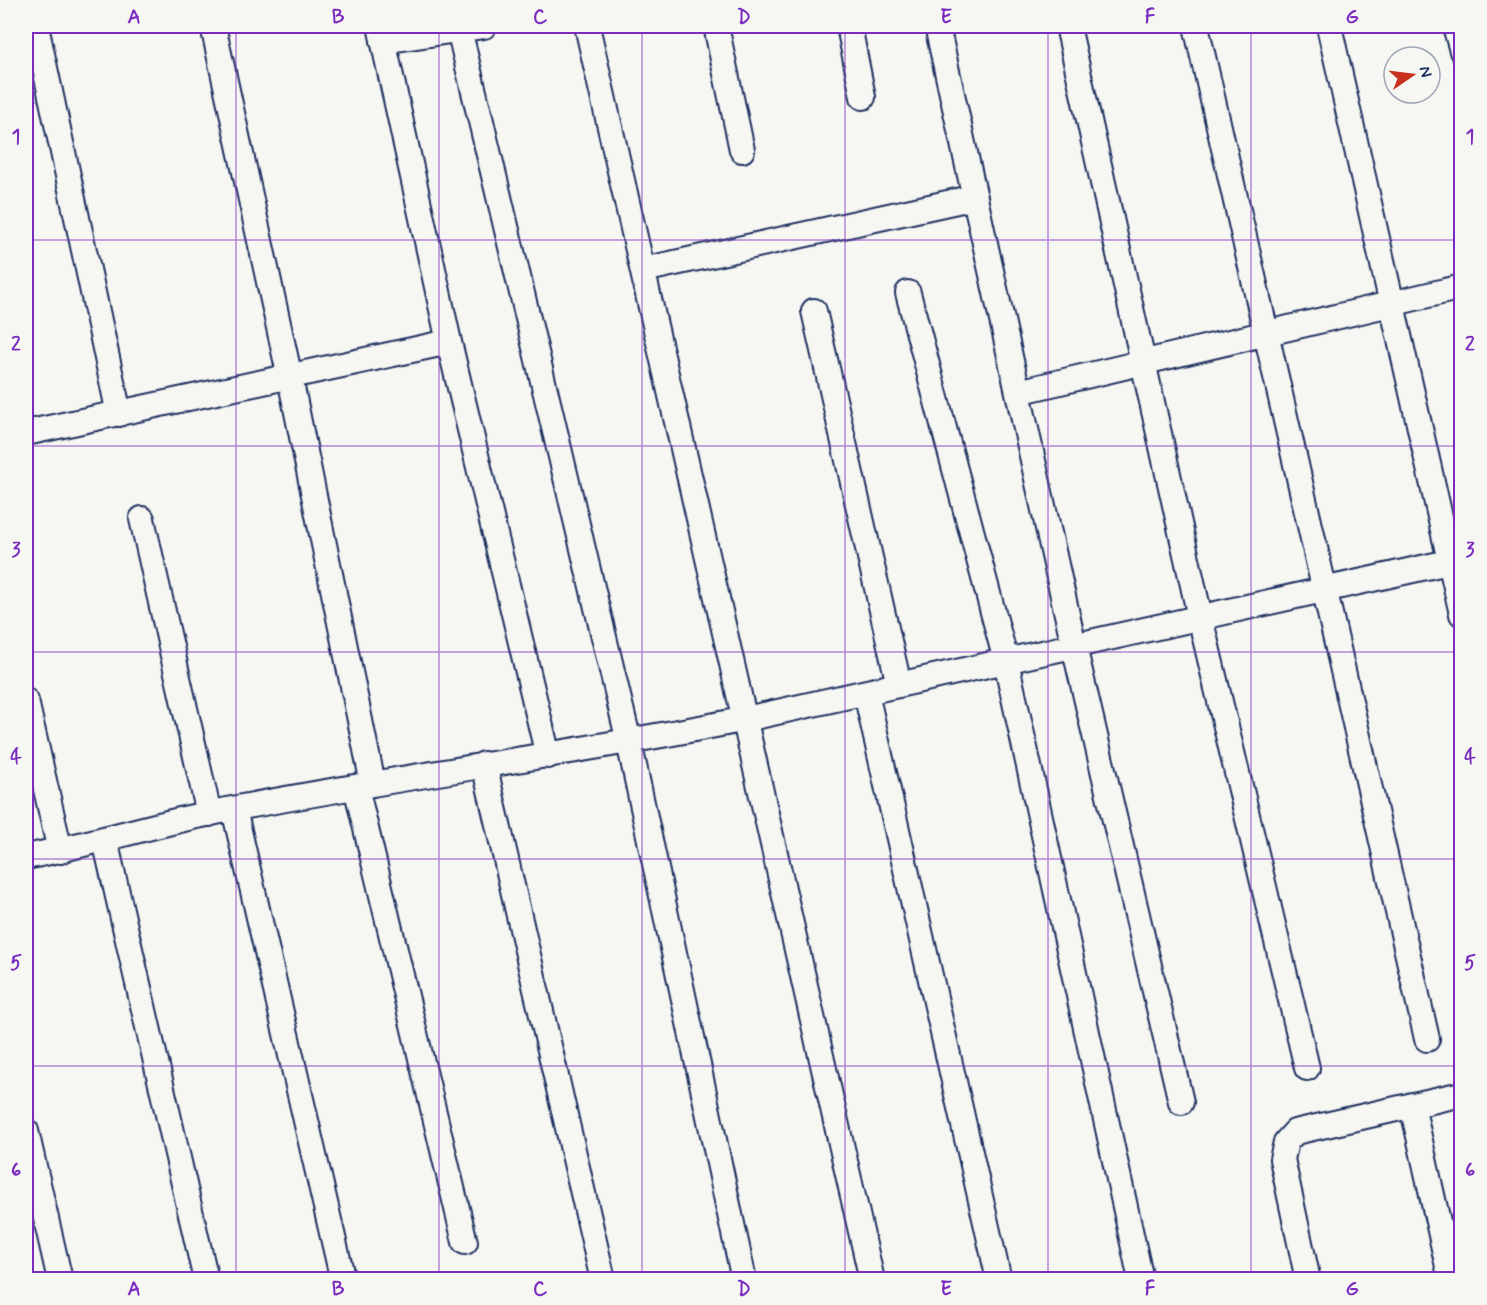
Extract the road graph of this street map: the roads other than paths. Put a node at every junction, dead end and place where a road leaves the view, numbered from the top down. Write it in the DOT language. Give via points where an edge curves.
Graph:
graph roads {
  1 [pos="36,26"];
  2 [pos="213,26"];
  3 [pos="484,26"];
  4 [pos="587,26"];
  5 [pos="716,26"];
  6 [pos="849,26"];
  7 [pos="937,26"];
  8 [pos="1068,26"];
  9 [pos="1196,26"];
  10 [pos="1329,26"];
  11 [pos="1455,26"];
  12 [pos="459,29"];
  13 [pos="382,33"];
  14 [pos="1461,51"];
  15 [pos="863,97"];
  16 [pos="742,150"];
  17 [pos="975,197"];
  18 [pos="643,270"];
  19 [pos="1461,287"];
  20 [pos="908,293"];
  21 [pos="1392,303"];
  22 [pos="814,311"];
  23 [pos="1265,332"];
  24 [pos="449,342"];
  25 [pos="1143,361"];
  26 [pos="290,378"];
  27 [pos="1018,392"];
  28 [pos="119,414"];
  29 [pos="26,433"];
  30 [pos="142,519"];
  31 [pos="1456,560"];
  32 [pos="1323,589"];
  33 [pos="1461,614"];
  34 [pos="1200,617"];
  35 [pos="1074,646"];
  36 [pos="1006,661"];
  37 [pos="899,685"];
  38 [pos="866,693"];
  39 [pos="26,701"];
  40 [pos="746,719"];
  41 [pos="629,742"];
  42 [pos="548,756"];
  43 [pos="484,764"];
  44 [pos="365,786"];
  45 [pos="234,809"];
  46 [pos="209,814"];
  47 [pos="105,840"];
  48 [pos="60,850"];
  49 [pos="26,857"];
  50 [pos="1427,1039"];
  51 [pos="1307,1068"];
  52 [pos="1461,1094"];
  53 [pos="1181,1102"];
  54 [pos="1412,1106"];
  55 [pos="26,1131"];
  56 [pos="465,1242"];
  57 [pos="341,1272"];
  58 [pos="60,1280"];
  59 [pos="206,1280"];
  60 [pos="603,1280"];
  61 [pos="744,1280"];
  62 [pos="873,1280"];
  63 [pos="999,1280"];
  64 [pos="1141,1280"];
  65 [pos="1308,1280"];
  66 [pos="1451,1280"];
  1 -- 28 [label="street"];
  2 -- 26 [label="street"];
  3 -- 12 [label="street"];
  4 -- 18 [label="street"];
  5 -- 16 [label="street"];
  6 -- 15 [label="street"];
  7 -- 17 [label="street"];
  8 -- 25 [label="street"];
  9 -- 23 [label="street"];
  10 -- 21 [label="street"];
  11 -- 14 [label="street"];
  12 -- 13 [label="street"];
  12 -- 41 [label="street"];
  13 -- 24 [label="street"];
  17 -- 18 [label="street"];
  17 -- 27 [label="street"];
  18 -- 40 [label="street"];
  19 -- 21 [label="street"];
  20 -- 36 [label="street"];
  21 -- 23 [label="street"];
  21 -- 31 [label="street"];
  22 -- 37 [label="street"];
  23 -- 25 [label="street"];
  23 -- 32 [label="street"];
  24 -- 26 [label="street"];
  24 -- 42 [label="street"];
  25 -- 27 [label="street"];
  25 -- 34 [label="street"];
  26 -- 28 [label="street"];
  26 -- 44 [label="street"];
  27 -- 35 [label="street"];
  28 -- 29 [label="street"];
  30 -- 46 [label="street"];
  31 -- 32 [label="street"];
  31 -- 33 [label="street"];
  32 -- 34 [label="street"];
  32 -- 50 [label="street"];
  34 -- 35 [label="street"];
  34 -- 51 [label="street"];
  35 -- 36 [label="street"];
  35 -- 53 [label="street"];
  36 -- 37 [label="street"];
  36 -- 64 [label="street"];
  37 -- 38 [label="street"];
  38 -- 40 [label="street"];
  38 -- 63 [label="street"];
  39 -- 48 [label="street"];
  40 -- 41 [label="street"];
  40 -- 62 [label="street"];
  41 -- 42 [label="street"];
  41 -- 61 [label="street"];
  42 -- 43 [label="street"];
  43 -- 44 [label="street"];
  43 -- 60 [label="street"];
  44 -- 45 [label="street"];
  44 -- 56 [label="street"];
  45 -- 46 [label="street"];
  45 -- 57 [label="street"];
  46 -- 47 [label="street"];
  47 -- 48 [label="street"];
  47 -- 59 [label="street"];
  48 -- 49 [label="street"];
  52 -- 54 [label="street"];
  54 -- 65 [label="street" via="1295,1132 1286,1142 1282,1159"];
  54 -- 66 [label="street"];
  55 -- 58 [label="street"];
}
